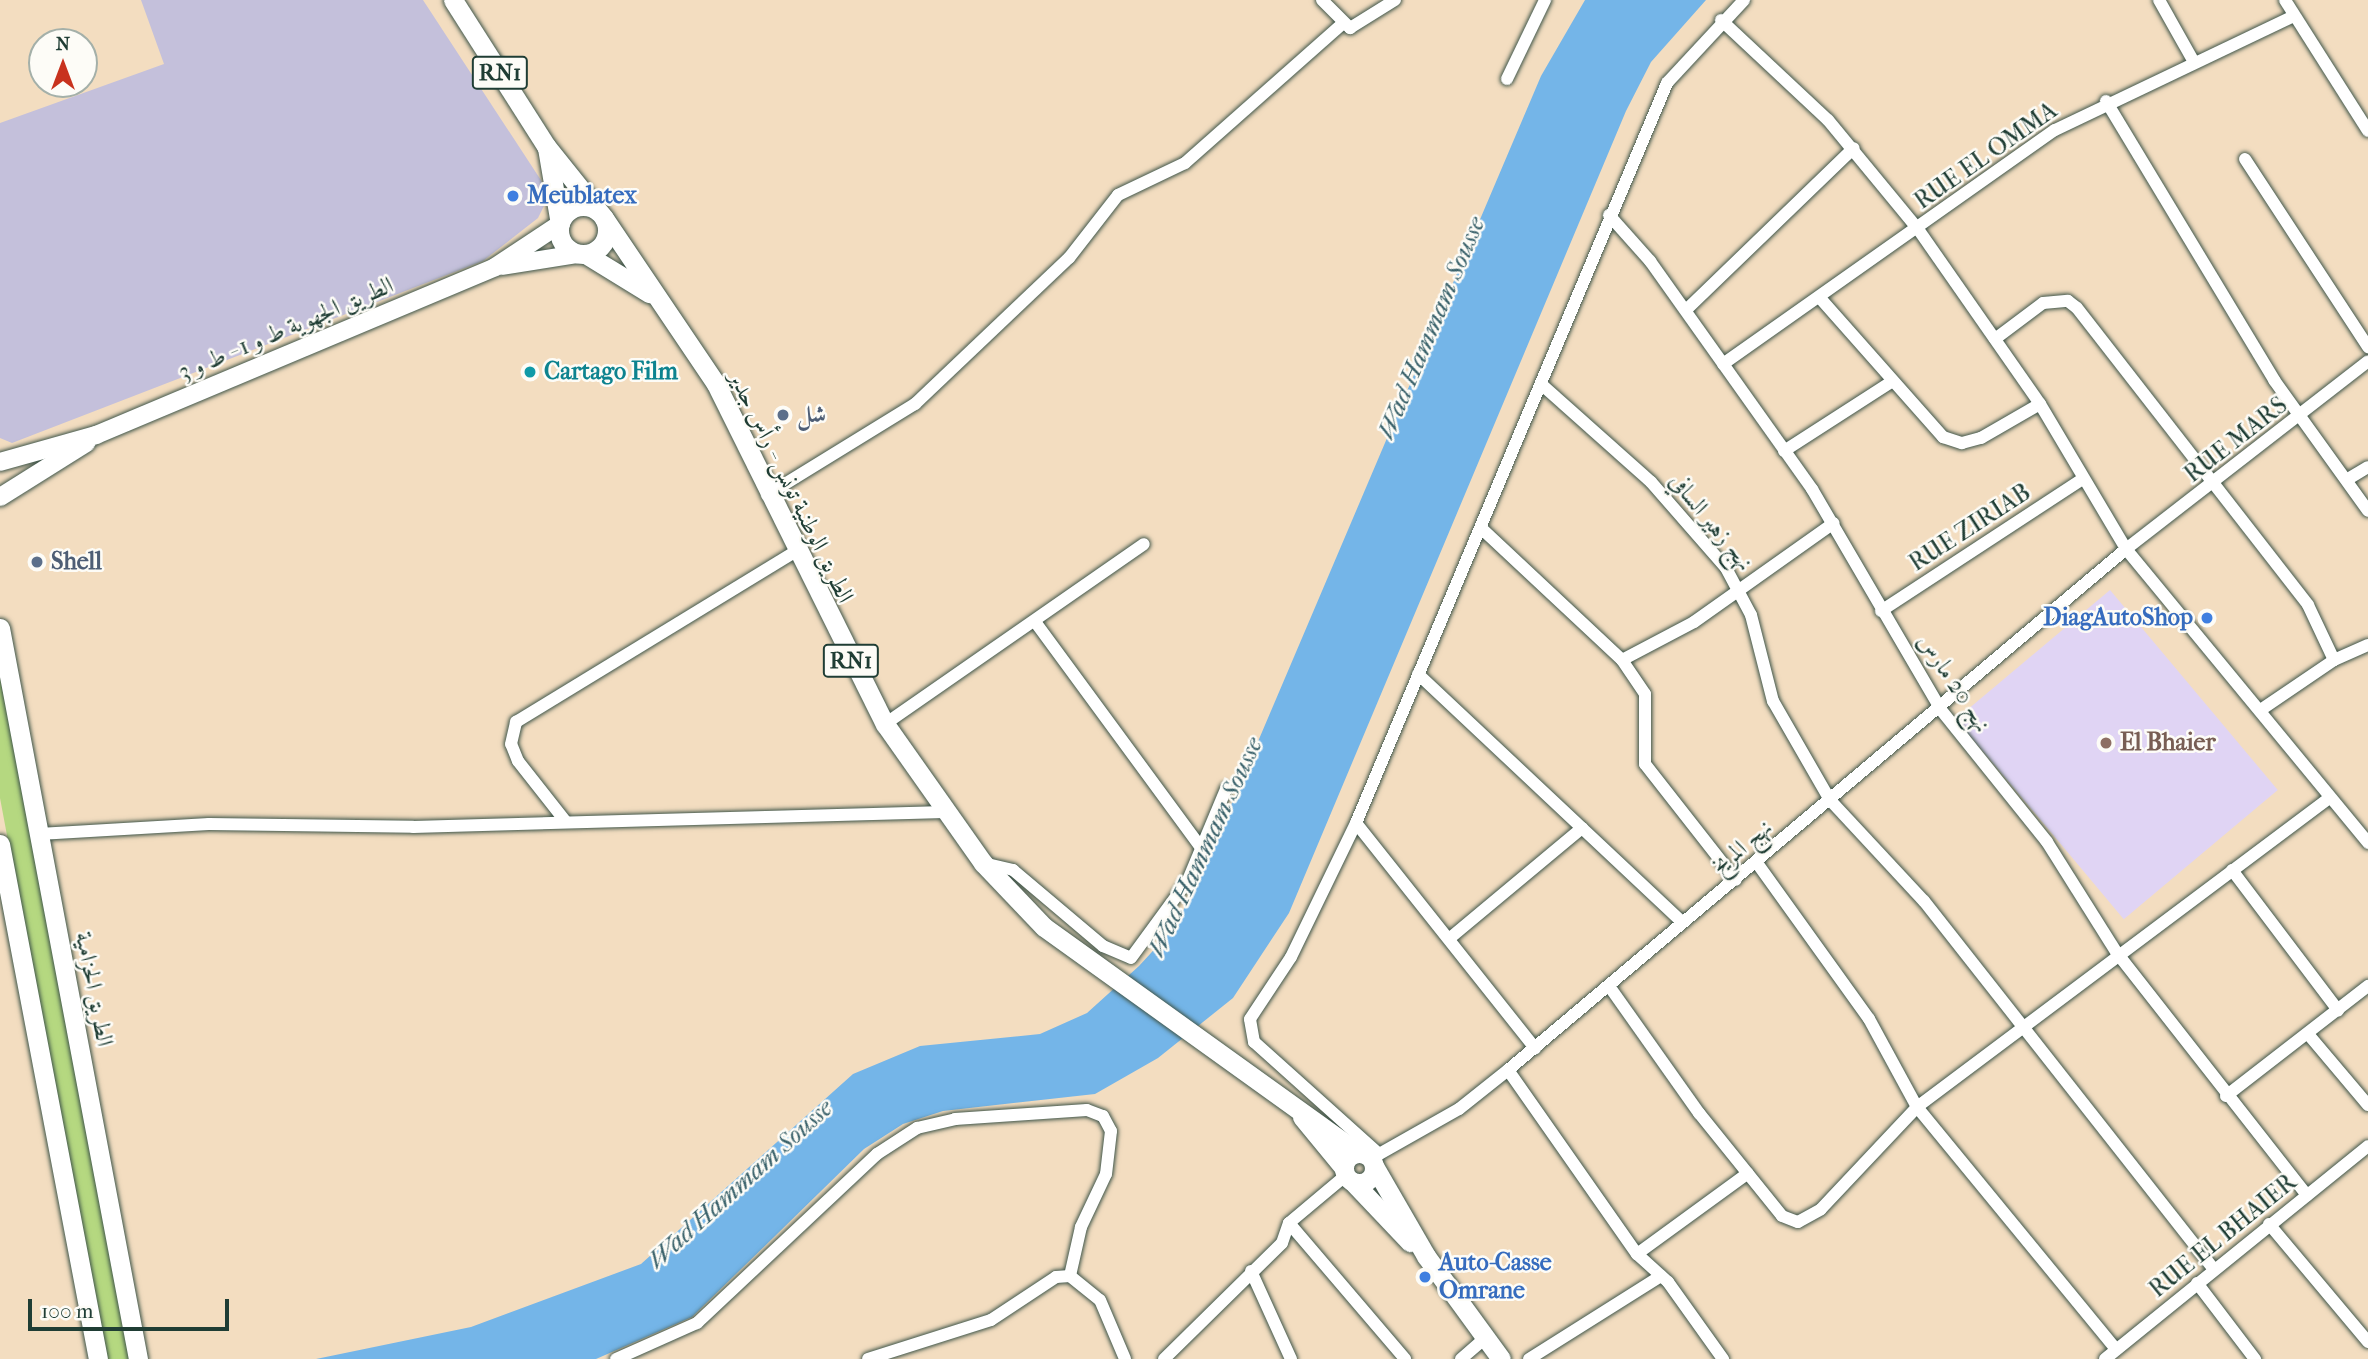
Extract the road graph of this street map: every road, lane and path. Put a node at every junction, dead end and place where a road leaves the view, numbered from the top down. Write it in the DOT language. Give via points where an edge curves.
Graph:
graph roads {
  1 [pos="453,0"];
  2 [pos="1322,0"];
  3 [pos="1395,0"];
  4 [pos="1545,0"];
  5 [pos="1744,0"];
  6 [pos="2159,0"];
  7 [pos="2285,0"];
  8 [pos="2292,17"];
  9 [pos="1721,20"];
  10 [pos="1343,23"];
  11 [pos="2194,62"];
  12 [pos="1507,79"];
  13 [pos="2106,101"];
  14 [pos="2368,131"];
  15 [pos="546,146"];
  16 [pos="1854,148"];
  17 [pos="2245,159"];
  18 [pos="601,214"];
  19 [pos="1609,215"];
  20 [pos="560,224"];
  21 [pos="1918,229"];
  22 [pos="582,254"];
  23 [pos="495,267"];
  24 [pos="1820,298"];
  25 [pos="658,299"];
  26 [pos="1686,310"];
  27 [pos="1995,339"];
  28 [pos="2368,347"];
  29 [pos="2368,361"];
  30 [pos="1723,364"];
  31 [pos="1891,382"];
  32 [pos="1541,384"];
  33 [pos="2040,404"];
  34 [pos="2299,418"];
  35 [pos="96,435"];
  36 [pos="1784,451"];
  37 [pos="0,462"];
  38 [pos="2368,467"];
  39 [pos="2348,479"];
  40 [pos="2081,480"];
  41 [pos="2213,487"];
  42 [pos="767,495"];
  43 [pos="0,497"];
  44 [pos="2368,511"];
  45 [pos="1834,523"];
  46 [pos="1482,528"];
  47 [pos="1144,544"];
  48 [pos="2126,549"];
  49 [pos="794,552"];
  50 [pos="1739,591"];
  51 [pos="1881,611"];
  52 [pos="1036,623"];
  53 [pos="0,628"];
  54 [pos="2368,645"];
  55 [pos="1622,660"];
  56 [pos="2334,660"];
  57 [pos="1418,674"];
  58 [pos="2262,709"];
  59 [pos="1941,710"];
  60 [pos="885,724"];
  61 [pos="1226,789"];
  62 [pos="2328,799"];
  63 [pos="1830,800"];
  64 [pos="945,812"];
  65 [pos="566,822"];
  66 [pos="1356,823"];
  67 [pos="1582,828"];
  68 [pos="39,834"];
  69 [pos="2367,840"];
  70 [pos="0,844"];
  71 [pos="1201,848"];
  72 [pos="982,863"];
  73 [pos="1757,863"];
  74 [pos="2232,870"];
  75 [pos="1736,880"];
  76 [pos="1682,922"];
  77 [pos="1450,938"];
  78 [pos="2117,953"];
  79 [pos="1609,986"];
  80 [pos="2368,986"];
  81 [pos="2338,1010"];
  82 [pos="2020,1030"];
  83 [pos="2308,1034"];
  84 [pos="1535,1048"];
  85 [pos="1508,1070"];
  86 [pos="2226,1096"];
  87 [pos="1292,1102"];
  88 [pos="2368,1105"];
  89 [pos="1917,1107"];
  90 [pos="2368,1146"];
  91 [pos="1371,1158"];
  92 [pos="1748,1173"];
  93 [pos="1347,1175"];
  94 [pos="2308,1195"];
  95 [pos="1289,1223"];
  96 [pos="2269,1224"];
  97 [pos="1637,1254"];
  98 [pos="1426,1256"];
  99 [pos="2214,1269"];
  100 [pos="1251,1271"];
  101 [pos="1070,1276"];
  102 [pos="1661,1276"];
  103 [pos="2197,1283"];
  104 [pos="2366,1336"];
  105 [pos="1486,1337"];
  106 [pos="2116,1349"];
  107 [pos="98,1359"];
  108 [pos="138,1359"];
  109 [pos="616,1359"];
  110 [pos="868,1359"];
  111 [pos="1125,1359"];
  112 [pos="1164,1359"];
  113 [pos="1291,1359"];
  114 [pos="1405,1359"];
  115 [pos="1461,1359"];
  116 [pos="1502,1359"];
  117 [pos="1528,1359"];
  118 [pos="1723,1359"];
  119 [pos="2105,1359"];
  120 [pos="2255,1359"];
  1 -- 15 [label="main road, الطريق الوطنية تونس - رأس جدير / RN1"];
  2 -- 10 [label="street"];
  3 -- 10 [label="street" via="1355,27"];
  4 -- 12 [label="street"];
  5 -- 9 [label="street"];
  6 -- 11 [label="street"];
  7 -- 8 [label="street"];
  8 -- 11 [label="street, RUE EL OMMA"];
  8 -- 14 [label="street"];
  9 -- 16 [label="street"];
  9 -- 19 [label="street" via="1667,83"];
  10 -- 42 [label="street" via="1185,163 1118,195 1069,258 915,404"];
  11 -- 13 [label="street, RUE EL OMMA"];
  13 -- 21 [label="street, RUE EL OMMA" via="2007,160"];
  13 -- 34 [label="street"];
  15 -- 18 [label="main road, الطريق الوطنية تونس - رأس جدير / RN1"];
  15 -- 20 [label="main road, الطريق الوطنية تونس - رأس جدير / RN1"];
  16 -- 21 [label="street"];
  16 -- 26 [label="street"];
  17 -- 28 [label="street"];
  18 -- 20 [label="main road" via="571,209"];
  18 -- 22 [label="main road" via="603,245"];
  18 -- 25 [label="main road, الطريق الوطنية تونس - رأس جدير / RN1"];
  19 -- 26 [label="street, نهج 20 مارس"];
  19 -- 32 [label="street"];
  20 -- 22 [label="main road, RN1" via="564,245"];
  20 -- 23 [label="main road, الطريق الجهوية ط و 1 - ط و 3"];
  21 -- 24 [label="street, RUE EL OMMA"];
  21 -- 27 [label="street"];
  22 -- 23 [label="main road, الطريق الجهوية ط و 1 - ط و 3"];
  22 -- 25 [label="main road, الطريق الوطنية تونس - رأس جدير / RN1"];
  23 -- 35 [label="main road, الطريق الجهوية ط و 1 - ط و 3"];
  24 -- 30 [label="street, RUE EL OMMA"];
  24 -- 31 [label="street"];
  25 -- 42 [label="main road, الطريق الوطنية تونس - رأس جدير / RN1" via="716,384"];
  26 -- 30 [label="street, نهج 20 مارس"];
  27 -- 33 [label="street"];
  27 -- 41 [label="street" via="2043,303 2068,301 2121,359"];
  29 -- 34 [label="street, RUE MARS"];
  30 -- 36 [label="street, نهج 20 مارس"];
  31 -- 33 [label="street" via="1930,426 1962,443 2001,429"];
  31 -- 36 [label="street"];
  32 -- 46 [label="street"];
  32 -- 50 [label="street, نهج زهير السافي" via="1651,482"];
  33 -- 40 [label="street"];
  34 -- 39 [label="street"];
  34 -- 41 [label="street, RUE MARS"];
  35 -- 37 [label="main road, الطريق الجهوية ط و 1 - ط و 3"];
  35 -- 43 [label="main road, الطريق الجهوية ط و 1 - ط و 3"];
  36 -- 45 [label="street, نهج 20 مارس"];
  38 -- 39 [label="street"];
  39 -- 44 [label="street"];
  40 -- 48 [label="street"];
  40 -- 51 [label="street, RUE ZIRIAB"];
  41 -- 48 [label="street, RUE MARS"];
  41 -- 56 [label="street" via="2308,605"];
  42 -- 49 [label="main road, الطريق الوطنية تونس - رأس جدير / RN1"];
  45 -- 50 [label="street"];
  45 -- 51 [label="street, نهج 20 مارس"];
  46 -- 55 [label="street"];
  46 -- 57 [label="street"];
  47 -- 52 [label="street"];
  48 -- 58 [label="street"];
  48 -- 59 [label="street, نهج المريخ"];
  49 -- 60 [label="main road, الطريق الوطنية تونس - رأس جدير / RN1"];
  49 -- 65 [label="street" via="516,722 511,744 518,761"];
  50 -- 55 [label="street"];
  50 -- 63 [label="street, نهج زهير السافي" via="1773,701"];
  51 -- 59 [label="street, نهج 20 مارس"];
  52 -- 60 [label="street"];
  52 -- 71 [label="street"];
  53 -- 68 [label="main road, الطريق الحزامية"];
  54 -- 56 [label="street"];
  55 -- 75 [label="street" via="1645,694 1646,764"];
  56 -- 58 [label="street"];
  57 -- 66 [label="street"];
  57 -- 67 [label="street"];
  58 -- 62 [label="street"];
  59 -- 63 [label="street, نهج المريخ"];
  59 -- 78 [label="street, نهج 20 مارس" via="2047,842"];
  60 -- 64 [label="main road, الطريق الوطنية تونس - رأس جدير / RN1"];
  61 -- 71 [label="street"];
  62 -- 69 [label="street"];
  62 -- 74 [label="street"];
  63 -- 73 [label="street, نهج المريخ"];
  63 -- 82 [label="street, نهج زهير السافي" via="1924,901"];
  64 -- 65 [label="street"];
  64 -- 72 [label="main road, الطريق الوطنية تونس - رأس جدير / RN1"];
  65 -- 68 [label="street" via="209,824"];
  66 -- 77 [label="street"];
  66 -- 91 [label="street" via="1249,1031"];
  67 -- 76 [label="street"];
  67 -- 77 [label="street"];
  68 -- 108 [label="main road, الطريق الحزامية"];
  70 -- 107 [label="main road"];
  71 -- 72 [label="street" via="1162,923 1130,958 1103,946 1012,869"];
  72 -- 87 [label="main road, الطريق الوطنية تونس - رأس جدير / RN1" via="1044,927"];
  73 -- 75 [label="street, نهج المريخ"];
  73 -- 89 [label="street" via="1869,1019"];
  74 -- 78 [label="street"];
  74 -- 81 [label="street"];
  75 -- 76 [label="street, نهج المريخ"];
  76 -- 79 [label="street, نهج المريخ"];
  77 -- 84 [label="street"];
  78 -- 82 [label="street"];
  78 -- 86 [label="street, نهج 20 مارس"];
  79 -- 84 [label="street, نهج المريخ"];
  79 -- 92 [label="street"];
  80 -- 81 [label="street"];
  81 -- 83 [label="street"];
  82 -- 89 [label="street"];
  82 -- 99 [label="street, نهج زهير السافي"];
  83 -- 86 [label="street"];
  83 -- 88 [label="street"];
  84 -- 85 [label="street, نهج المريخ"];
  85 -- 91 [label="street, نهج المريخ" via="1459,1109"];
  85 -- 97 [label="street"];
  86 -- 94 [label="street, نهج 20 مارس"];
  87 -- 91 [label="main road, الطريق الوطنية تونس - رأس جدير / RN1"];
  87 -- 93 [label="main road, الطريق الوطنية تونس - رأس جدير / RN1"];
  89 -- 92 [label="street" via="1805,1220 1782,1216"];
  89 -- 106 [label="street"];
  90 -- 94 [label="street, RUE EL BHAIER"];
  91 -- 93 [label="main road"];
  91 -- 93 [label="main road" via="1370,1179"];
  91 -- 98 [label="main road, الطريق الوطنية تونس - رأس جدير / RN1"];
  92 -- 97 [label="street"];
  93 -- 95 [label="street"];
  93 -- 98 [label="main road, الطريق الوطنية تونس - رأس جدير / RN1"];
  94 -- 96 [label="street, RUE EL BHAIER"];
  95 -- 100 [label="street" via="1282,1243"];
  95 -- 114 [label="street"];
  96 -- 99 [label="street, RUE EL BHAIER"];
  96 -- 104 [label="street"];
  97 -- 102 [label="street"];
  98 -- 105 [label="main road, الطريق الوطنية تونس - رأس جدير / RN1"];
  99 -- 103 [label="street, RUE EL BHAIER"];
  100 -- 112 [label="street"];
  100 -- 113 [label="street"];
  101 -- 109 [label="street" via="1081,1227 1107,1174 1111,1131 1103,1116 1087,1110 944,1121 917,1128 877,1153 698,1323"];
  101 -- 110 [label="street" via="1056,1277 991,1320"];
  101 -- 111 [label="street" via="1100,1300"];
  102 -- 117 [label="street"];
  102 -- 118 [label="street"];
  103 -- 106 [label="street, RUE EL BHAIER"];
  103 -- 120 [label="street"];
  105 -- 115 [label="street"];
  105 -- 116 [label="main road, الطريق الوطنية تونس - رأس جدير / RN1"];
  106 -- 119 [label="street, RUE EL BHAIER"];
}
